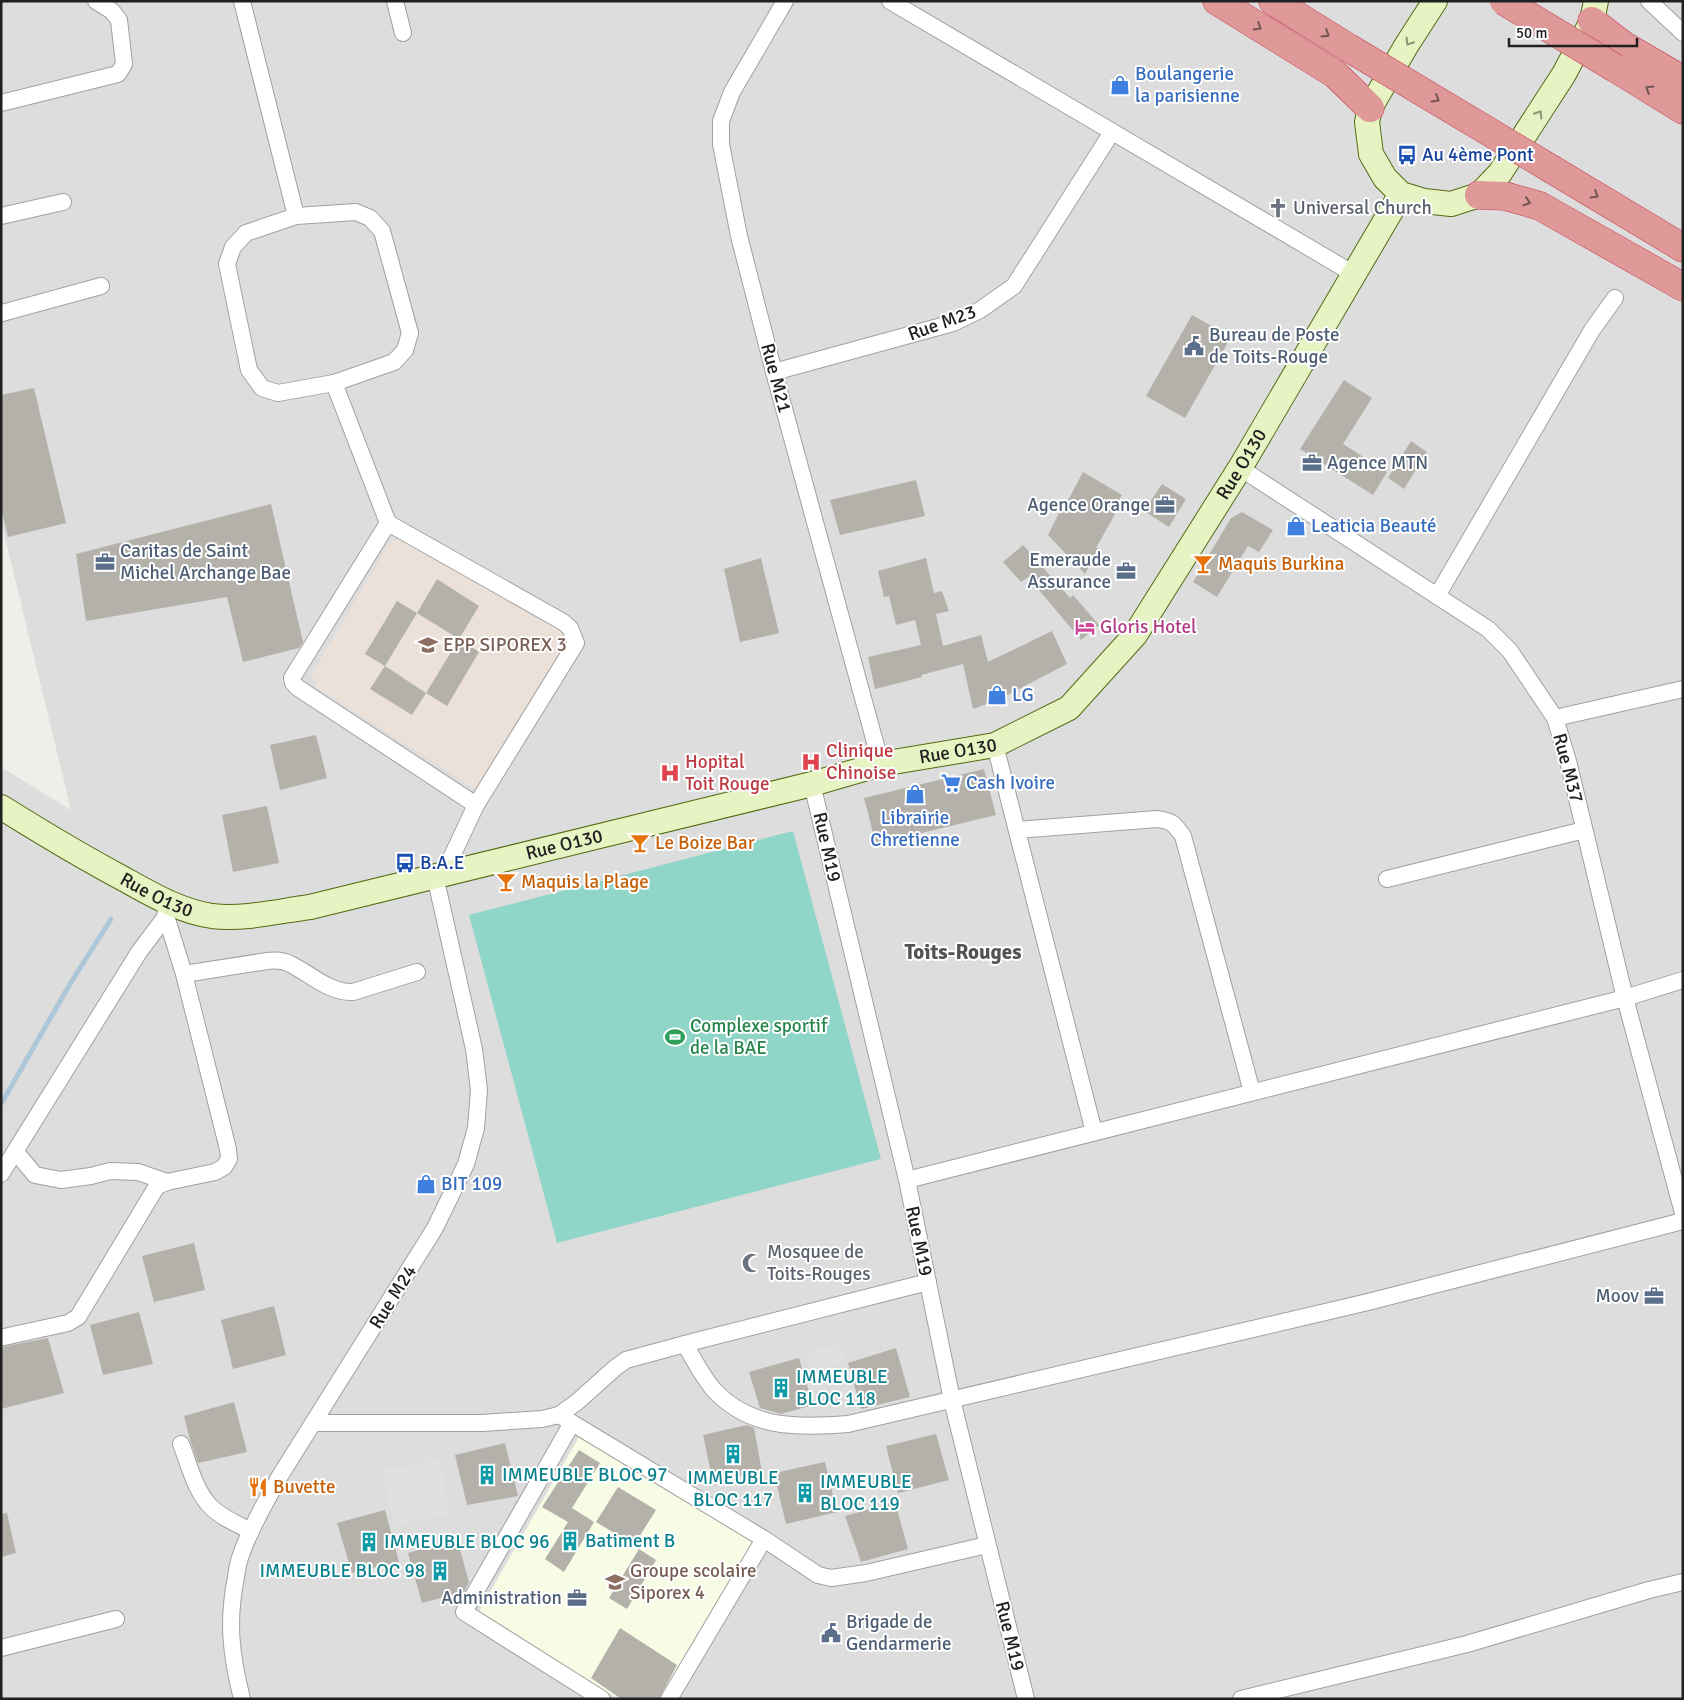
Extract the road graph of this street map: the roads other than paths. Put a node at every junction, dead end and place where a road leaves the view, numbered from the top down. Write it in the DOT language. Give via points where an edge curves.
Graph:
graph roads {
  1 [pos="96,1"];
  2 [pos="242,1"];
  3 [pos="395,1"];
  4 [pos="786,1"];
  5 [pos="890,1"];
  6 [pos="1216,1"];
  7 [pos="1273,1"];
  8 [pos="1435,1"];
  9 [pos="1504,1"];
  10 [pos="1649,1"];
  11 [pos="1594,11"];
  12 [pos="403,33"];
  13 [pos="1683,33"];
  14 [pos="1683,80"];
  15 [pos="1,103"];
  16 [pos="1370,108"];
  17 [pos="1683,110"];
  18 [pos="1112,132"];
  19 [pos="1401,194"];
  20 [pos="1479,195"];
  21 [pos="63,202"];
  22 [pos="1,216"];
  23 [pos="296,216"];
  24 [pos="1683,248"];
  25 [pos="1354,274"];
  26 [pos="101,286"];
  27 [pos="1683,287"];
  28 [pos="1615,298"];
  29 [pos="2,314"];
  30 [pos="774,372"];
  31 [pos="334,383"];
  32 [pos="1240,468"];
  33 [pos="388,523"];
  34 [pos="1437,596"];
  35 [pos="1683,689"];
  36 [pos="1555,718"];
  37 [pos="995,744"];
  38 [pos="881,764"];
  39 [pos="812,784"];
  40 [pos="476,805"];
  41 [pos="1,807"];
  42 [pos="1017,830"];
  43 [pos="1584,830"];
  44 [pos="440,875"];
  45 [pos="1387,879"];
  46 [pos="166,909"];
  47 [pos="417,972"];
  48 [pos="184,974"];
  49 [pos="1683,980"];
  50 [pos="1625,998"];
  51 [pos="1252,1092"];
  52 [pos="1094,1132"];
  53 [pos="16,1152"];
  54 [pos="1,1174"];
  55 [pos="906,1180"];
  56 [pos="167,1182"];
  57 [pos="1683,1213"];
  58 [pos="1683,1220"];
  59 [pos="928,1282"];
  60 [pos="4,1337"];
  61 [pos="685,1344"];
  62 [pos="952,1400"];
  63 [pos="566,1419"];
  64 [pos="313,1423"];
  65 [pos="181,1444"];
  66 [pos="251,1531"];
  67 [pos="764,1539"];
  68 [pos="987,1545"];
  69 [pos="1683,1582"];
  70 [pos="116,1619"];
  71 [pos="1,1648"];
  72 [pos="242,1699"];
  73 [pos="602,1699"];
  74 [pos="668,1699"];
  75 [pos="1026,1699"];
  76 [pos="1241,1699"];
  1 -- 15 [label="street" via="119,20 124,64 118,74"];
  2 -- 23 [label="street"];
  3 -- 12 [label="street"];
  4 -- 30 [label="street, Rue M21" via="732,92 721,121 721,144 739,236"];
  5 -- 18 [label="street"];
  6 -- 16 [label="highway, one-way" via="1335,74"];
  7 -- 24 [label="highway, one-way, bridge"];
  8 -- 16 [label="street, one-way"];
  17 -- 9 [label="highway, one-way, bridge"];
  10 -- 13 [label="street"];
  11 -- 14 [label="highway" via="1623,45"];
  20 -- 11 [label="street, one-way" via="1500,173 1564,74"];
  16 -- 19 [label="street" via="1367,122 1371,154 1385,178"];
  18 -- 25 [label="street"];
  18 -- 30 [label="street, Rue M23" via="1014,286 980,310 953,323"];
  19 -- 20 [label="street" via="1424,202 1451,204"];
  19 -- 25 [label="street, Rue O130"];
  20 -- 27 [label="highway, one-way" via="1505,196 1540,206"];
  21 -- 22 [label="street"];
  23 -- 31 [label="street" via="246,233 233,247 227,264 249,370 262,388 278,394"];
  23 -- 31 [label="street" via="356,212 370,218 382,231 410,334 406,350 394,362"];
  25 -- 32 [label="street, Rue O130"];
  26 -- 29 [label="street"];
  28 -- 34 [label="street" via="1592,330"];
  30 -- 38 [label="street, Rue M21"];
  31 -- 33 [label="street"];
  32 -- 34 [label="street, Rue M37"];
  32 -- 37 [label="street, Rue O130" via="1135,635 1069,708"];
  33 -- 40 [label="street" via="292,678 292,683"];
  33 -- 40 [label="street" via="563,622 570,628 576,643"];
  34 -- 36 [label="street, Rue M37" via="1488,629 1510,651"];
  35 -- 36 [label="street"];
  36 -- 43 [label="street, Rue M37"];
  37 -- 38 [label="street, Rue O130"];
  37 -- 42 [label="street"];
  38 -- 39 [label="street, Rue O130"];
  39 -- 44 [label="street, Rue O130"];
  39 -- 55 [label="street, Rue M19"];
  40 -- 44 [label="street"];
  41 -- 46 [label="street, Rue O130"];
  42 -- 51 [label="street" via="1158,819 1174,824 1183,836"];
  42 -- 52 [label="street"];
  43 -- 45 [label="street"];
  43 -- 50 [label="street, Rue M37"];
  44 -- 46 [label="street, Rue O130" via="310,907 237,916"];
  44 -- 64 [label="street, Rue M24" via="474,1049 479,1090 476,1128 466,1164 436,1228"];
  46 -- 48 [label="street"];
  46 -- 53 [label="street"];
  47 -- 48 [label="street" via="354,992 334,989 280,960"];
  48 -- 56 [label="street" via="229,1159 215,1172"];
  49 -- 50 [label="street"];
  50 -- 51 [label="street"];
  50 -- 57 [label="street, Rue M37"];
  51 -- 52 [label="street"];
  52 -- 55 [label="street"];
  53 -- 54 [label="street"];
  53 -- 56 [label="street" via="35,1175 60,1180 110,1172 138,1172"];
  55 -- 59 [label="street, Rue M19"];
  56 -- 60 [label="street" via="157,1186 150,1196 78,1317 68,1323"];
  58 -- 62 [label="street" via="1368,1302"];
  59 -- 61 [label="street"];
  59 -- 62 [label="street, Rue M19"];
  61 -- 62 [label="street" via="714,1390 732,1406 763,1421 796,1425 848,1424"];
  61 -- 63 [label="street" via="626,1360"];
  62 -- 68 [label="street, Rue M19"];
  63 -- 64 [label="street" via="482,1423"];
  63 -- 67 [label="street"];
  63 -- 73 [label="street" via="464,1612"];
  64 -- 66 [label="street, Rue M24"];
  65 -- 66 [label="street" via="202,1496 226,1518"];
  66 -- 72 [label="street, Rue M24" via="240,1556 230,1635"];
  67 -- 68 [label="street" via="818,1575 831,1578"];
  67 -- 74 [label="street"];
  68 -- 75 [label="street, Rue M19"];
  69 -- 76 [label="street" via="1467,1644"];
  70 -- 71 [label="street"];
}
